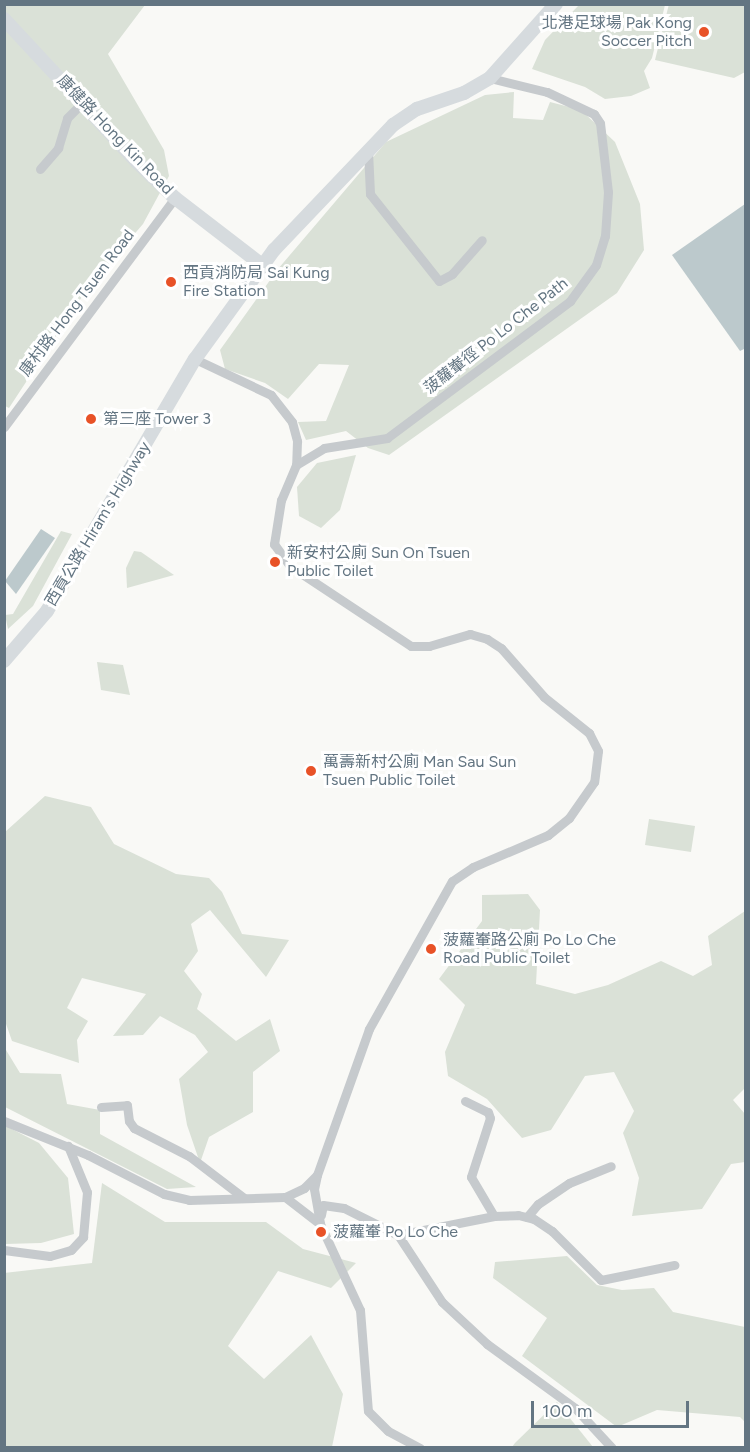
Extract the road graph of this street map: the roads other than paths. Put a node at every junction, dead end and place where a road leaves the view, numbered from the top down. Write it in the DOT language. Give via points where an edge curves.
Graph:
graph roads {
  1 [pos="556,4"];
  2 [pos="4,19"];
  3 [pos="490,78"];
  4 [pos="82,103"];
  5 [pos="368,151"];
  6 [pos="40,170"];
  7 [pos="175,198"];
  8 [pos="482,240"];
  9 [pos="262,265"];
  10 [pos="195,359"];
  11 [pos="4,427"];
  12 [pos="296,465"];
  13 [pos="4,661"];
  14 [pos="465,1101"];
  15 [pos="101,1107"];
  16 [pos="4,1121"];
  17 [pos="68,1146"];
  18 [pos="611,1166"];
  19 [pos="316,1175"];
  20 [pos="285,1197"];
  21 [pos="244,1198"];
  22 [pos="494,1216"];
  23 [pos="527,1217"];
  24 [pos="320,1224"];
  25 [pos="399,1235"];
  26 [pos="4,1250"];
  27 [pos="674,1265"];
  28 [pos="420,1448"];
  29 [pos="612,1448"];
  1 -- 3 [label="main road, 西貢公路 Hiram's Highway"];
  2 -- 4 [label="main road, 康健路 Hong Kin Road"];
  3 -- 5 [label="main road, 西貢公路 Hiram's Highway" via="464,93 410,113"];
  3 -- 12 [label="street, 菠蘿輋徑 Po Lo Che Path" via="547,92 594,114 600,123 608,192 605,236 596,266 570,301 387,438 324,448"];
  4 -- 6 [label="street" via="67,118 58,147"];
  4 -- 7 [label="main road, 康健路 Hong Kin Road"];
  5 -- 8 [label="street" via="370,194 439,280 445,280"];
  5 -- 9 [label="main road, 西貢公路 Hiram's Highway"];
  7 -- 9 [label="main road, 康健路 Hong Kin Road"];
  7 -- 11 [label="street, 康村路 Hong Tsuen Road"];
  9 -- 10 [label="main road, 西貢公路 Hiram's Highway"];
  10 -- 12 [label="street" via="271,395 284,407 297,441"];
  10 -- 13 [label="main road, 西貢公路 Hiram's Highway" via="47,611"];
  12 -- 19 [label="street" via="282,500 274,544 290,566 405,644 429,646 470,634 501,648 544,697 589,733 598,751 599,766 586,798 548,835 473,867 452,881 369,1029"];
  14 -- 22 [label="street" via="488,1112 490,1118 471,1177"];
  15 -- 21 [label="street" via="127,1105 134,1128 189,1156"];
  16 -- 17 [label="street"];
  17 -- 21 [label="street" via="164,1194 189,1200"];
  17 -- 26 [label="street" via="87,1192 83,1238 71,1250 50,1256"];
  18 -- 23 [label="street" via="568,1183"];
  19 -- 20 [label="street" via="304,1188"];
  19 -- 24 [label="street" via="314,1189"];
  20 -- 21 [label="street"];
  20 -- 24 [label="street"];
  22 -- 23 [label="street"];
  22 -- 25 [label="street"];
  23 -- 27 [label="street" via="552,1231 601,1280"];
  24 -- 25 [label="street" via="323,1205 334,1206 366,1216"];
  24 -- 28 [label="street" via="360,1310 368,1412 388,1431"];
  25 -- 29 [label="street" via="442,1302 487,1344 575,1408"];
}
